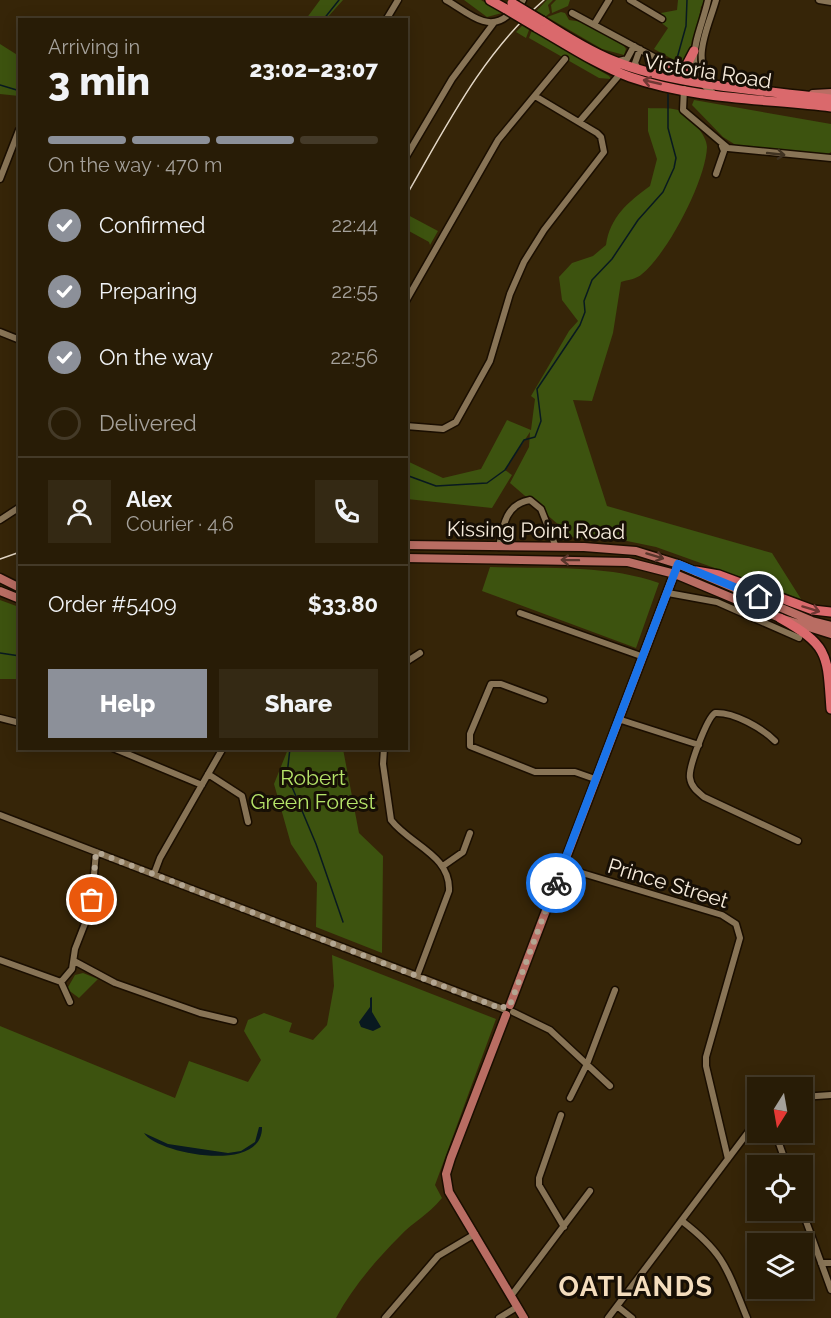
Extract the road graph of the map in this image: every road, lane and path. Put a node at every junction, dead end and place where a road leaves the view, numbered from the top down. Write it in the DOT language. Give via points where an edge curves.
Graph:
graph roads {
  1 [pos="398,0"];
  2 [pos="446,0"];
  3 [pos="490,0"];
  4 [pos="609,0"];
  5 [pos="630,0"];
  6 [pos="708,0"];
  7 [pos="819,0"];
  8 [pos="717,2"];
  9 [pos="831,2"];
  10 [pos="513,5"];
  11 [pos="572,13"];
  12 [pos="387,18"];
  13 [pos="662,19"];
  14 [pos="595,23"];
  15 [pos="493,24"];
  16 [pos="539,24"];
  17 [pos="637,48"];
  18 [pos="694,51"];
  19 [pos="604,57"];
  20 [pos="565,60"];
  21 [pos="618,61"];
  22 [pos="663,62"];
  23 [pos="636,66"];
  24 [pos="621,73"];
  25 [pos="702,77"];
  26 [pos="714,88"];
  27 [pos="685,89"];
  28 [pos="831,93"];
  29 [pos="794,94"];
  30 [pos="535,96"];
  31 [pos="831,99"];
  32 [pos="784,101"];
  33 [pos="831,107"];
  34 [pos="831,112"];
  35 [pos="579,122"];
  36 [pos="18,132"];
  37 [pos="722,145"];
  38 [pos="408,154"];
  39 [pos="831,158"];
  40 [pos="716,174"];
  41 [pos="0,179"];
  42 [pos="408,298"];
  43 [pos="0,332"];
  44 [pos="18,339"];
  45 [pos="408,426"];
  46 [pos="18,508"];
  47 [pos="0,520"];
  48 [pos="408,545"];
  49 [pos="499,547"];
  50 [pos="556,547"];
  51 [pos="408,558"];
  52 [pos="678,564"];
  53 [pos="696,571"];
  54 [pos="675,574"];
  55 [pos="0,578"];
  56 [pos="18,587"];
  57 [pos="0,591"];
  58 [pos="668,593"];
  59 [pos="18,598"];
  60 [pos="831,612"];
  61 [pos="520,613"];
  62 [pos="780,618"];
  63 [pos="831,626"];
  64 [pos="831,634"];
  65 [pos="800,638"];
  66 [pos="420,653"];
  67 [pos="642,656"];
  68 [pos="408,661"];
  69 [pos="544,700"];
  70 [pos="831,709"];
  71 [pos="0,718"];
  72 [pos="618,719"];
  73 [pos="18,722"];
  74 [pos="775,741"];
  75 [pos="699,745"];
  76 [pos="118,750"];
  77 [pos="222,750"];
  78 [pos="384,750"];
  79 [pos="208,774"];
  80 [pos="595,779"];
  81 [pos="202,785"];
  82 [pos="0,815"];
  83 [pos="248,822"];
  84 [pos="470,833"];
  85 [pos="798,841"];
  86 [pos="96,852"];
  87 [pos="443,866"];
  88 [pos="562,867"];
  89 [pos="154,874"];
  90 [pos="0,960"];
  91 [pos="74,961"];
  92 [pos="417,976"];
  93 [pos="61,982"];
  94 [pos="615,990"];
  95 [pos="70,1002"];
  96 [pos="508,1010"];
  97 [pos="234,1021"];
  98 [pos="587,1064"];
  99 [pos="610,1086"];
  100 [pos="831,1095"];
  101 [pos="813,1096"];
  102 [pos="570,1098"];
  103 [pos="561,1115"];
  104 [pos="747,1134"];
  105 [pos="728,1159"];
  106 [pos="590,1191"];
  107 [pos="682,1221"];
  108 [pos="806,1221"];
  109 [pos="564,1227"];
  110 [pos="475,1234"];
  111 [pos="821,1263"];
  112 [pos="831,1263"];
  113 [pos="831,1290"];
  114 [pos="511,1296"];
  115 [pos="617,1306"];
  116 [pos="517,1307"];
  117 [pos="385,1318"];
  118 [pos="499,1318"];
  119 [pos="524,1318"];
  120 [pos="608,1318"];
  121 [pos="632,1318"];
  122 [pos="747,1318"];
  1 -- 12 [label="street"];
  2 -- 15 [label="street"];
  3 -- 10 [label="highway, Victoria Road"];
  4 -- 14 [label="street"];
  5 -- 13 [label="street"];
  6 -- 18 [label="street"];
  7 -- 9 [label="street"];
  8 -- 25 [label="street" via="701,56"];
  10 -- 15 [label="street"];
  10 -- 16 [label="highway, Victoria Road, bridge"];
  11 -- 14 [label="street, Victoria Road"];
  14 -- 17 [label="street, Victoria Road"];
  15 -- 38 [label="street" via="452,79"];
  16 -- 19 [label="highway, Victoria Road"];
  16 -- 24 [label="highway, Victoria Road"];
  17 -- 21 [label="street" via="627,59"];
  17 -- 22 [label="street, Victoria Road"];
  17 -- 23 [label="street"];
  18 -- 23 [label="highway" via="689,66 681,72"];
  18 -- 25 [label="street" via="695,71"];
  19 -- 21 [label="highway"];
  19 -- 23 [label="highway, Victoria Road"];
  20 -- 30 [label="street"];
  21 -- 23 [label="highway"];
  23 -- 25 [label="highway, Victoria Road"];
  27 -- 24 [label="highway, Victoria Road, one-way"];
  24 -- 35 [label="street"];
  25 -- 26 [label="highway, Victoria Road"];
  25 -- 27 [label="street"];
  26 -- 27 [label="highway, Victoria Road"];
  26 -- 29 [label="highway, Victoria Road"];
  26 -- 32 [label="highway, Victoria Road"];
  27 -- 37 [label="street" via="684,111"];
  28 -- 29 [label="main road"];
  29 -- 31 [label="highway, Victoria Road"];
  30 -- 35 [label="street"];
  30 -- 42 [label="street" via="498,140"];
  32 -- 33 [label="highway, Victoria Road"];
  32 -- 34 [label="highway" via="798,108"];
  35 -- 45 [label="street" via="601,137 604,152 524,262 484,374 450,426"];
  36 -- 41 [label="street"];
  37 -- 39 [label="street, one-way" via="734,150"];
  37 -- 40 [label="street" via="724,151"];
  43 -- 44 [label="street"];
  46 -- 47 [label="street"];
  48 -- 49 [label="main road, Kissing Point Road"];
  49 -- 50 [label="main road, Kissing Point Road"];
  49 -- 50 [label="street" via="509,512 530,500 541,509"];
  50 -- 52 [label="main road, Kissing Point Road, one-way" via="623,549"];
  54 -- 51 [label="main road, Kissing Point Road, one-way" via="653,566 605,560"];
  52 -- 53 [label="main road, Kissing Point Road"];
  52 -- 54 [label="main road"];
  53 -- 60 [label="highway, one-way" via="719,575 813,610"];
  53 -- 63 [label="main road, Kissing Point Road"];
  54 -- 58 [label="main road"];
  54 -- 62 [label="main road, Kissing Point Road"];
  55 -- 56 [label="main road"];
  57 -- 59 [label="main road"];
  58 -- 65 [label="street" via="717,602"];
  58 -- 67 [label="main road"];
  61 -- 67 [label="street"];
  62 -- 64 [label="main road, Kissing Point Road"];
  62 -- 70 [label="highway" via="820,646"];
  66 -- 68 [label="street"];
  67 -- 72 [label="main road"];
  69 -- 80 [label="street" via="491,684 470,734 470,746 535,772 575,772"];
  71 -- 73 [label="street"];
  72 -- 75 [label="street"];
  72 -- 80 [label="main road"];
  74 -- 75 [label="street" via="763,731 719,712 710,717"];
  75 -- 85 [label="street" via="689,775 696,791"];
  76 -- 81 [label="street"];
  77 -- 79 [label="street"];
  78 -- 87 [label="street" via="391,820"];
  79 -- 81 [label="street"];
  79 -- 83 [label="street" via="242,796"];
  80 -- 88 [label="main road"];
  81 -- 89 [label="street"];
  82 -- 86 [label="street"];
  84 -- 87 [label="street" via="463,852"];
  86 -- 89 [label="street"];
  86 -- 91 [label="street" via="91,908"];
  87 -- 92 [label="street" via="449,878 449,891"];
  88 -- 96 [label="main road"];
  88 -- 105 [label="street, Prince Street" via="722,915 736,924 740,938 706,1057"];
  89 -- 92 [label="street"];
  90 -- 93 [label="street"];
  91 -- 93 [label="street" via="68,977"];
  91 -- 97 [label="street" via="115,982"];
  92 -- 96 [label="street"];
  93 -- 95 [label="street"];
  94 -- 98 [label="street"];
  96 -- 98 [label="street" via="545,1026"];
  96 -- 110 [label="main road" via="446,1174 449,1192"];
  98 -- 99 [label="street"];
  98 -- 102 [label="street"];
  100 -- 101 [label="street"];
  103 -- 109 [label="street" via="539,1185"];
  104 -- 105 [label="street"];
  105 -- 107 [label="street"];
  106 -- 109 [label="street"];
  107 -- 115 [label="street"];
  107 -- 122 [label="street" via="705,1238 724,1262"];
  108 -- 111 [label="street"];
  109 -- 114 [label="street"];
  110 -- 114 [label="main road"];
  110 -- 117 [label="street" via="438,1256"];
  111 -- 112 [label="street"];
  111 -- 113 [label="street"];
  114 -- 116 [label="main road"];
  115 -- 120 [label="street"];
  115 -- 121 [label="street"];
  116 -- 118 [label="street"];
  116 -- 119 [label="main road"];
}
